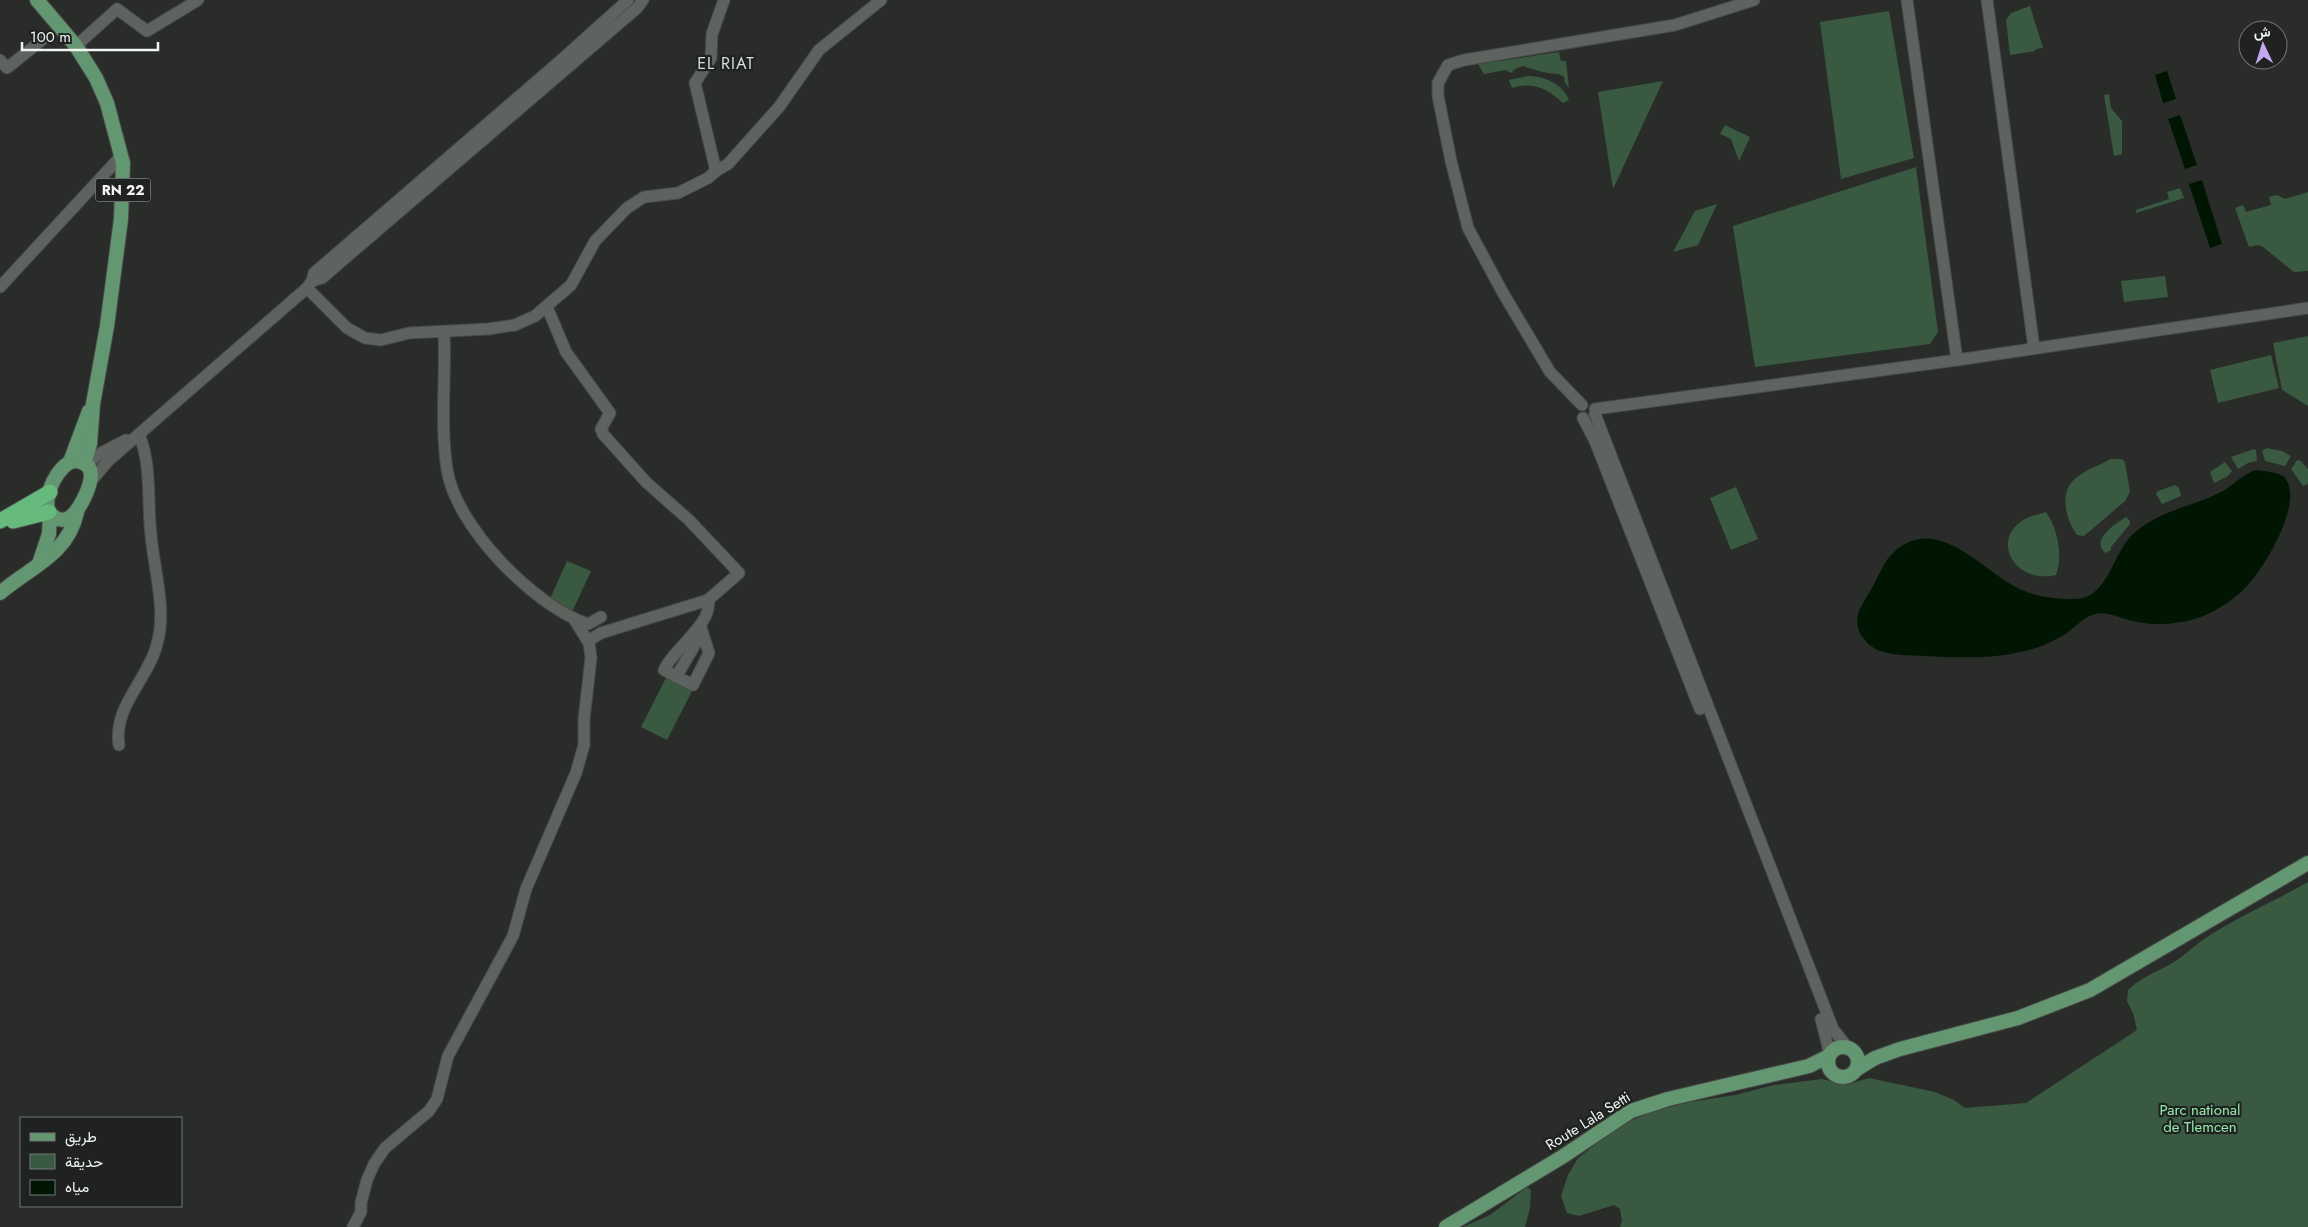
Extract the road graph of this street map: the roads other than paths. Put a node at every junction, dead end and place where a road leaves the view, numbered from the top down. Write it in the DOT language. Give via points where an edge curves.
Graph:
graph roads {
  1 [pos="37,0"];
  2 [pos="198,0"];
  3 [pos="628,0"];
  4 [pos="644,0"];
  5 [pos="724,0"];
  6 [pos="881,0"];
  7 [pos="1754,0"];
  8 [pos="1907,0"];
  9 [pos="1988,0"];
  10 [pos="42,40"];
  11 [pos="76,46"];
  12 [pos="0,60"];
  13 [pos="122,156"];
  14 [pos="716,171"];
  15 [pos="310,284"];
  16 [pos="0,287"];
  17 [pos="547,307"];
  18 [pos="2308,308"];
  19 [pos="444,332"];
  20 [pos="2034,348"];
  21 [pos="1957,360"];
  22 [pos="1582,405"];
  23 [pos="1595,412"];
  24 [pos="1583,418"];
  25 [pos="139,434"];
  26 [pos="80,463"];
  27 [pos="92,480"];
  28 [pos="50,492"];
  29 [pos="50,512"];
  30 [pos="77,512"];
  31 [pos="0,521"];
  32 [pos="0,526"];
  33 [pos="37,567"];
  34 [pos="0,593"];
  35 [pos="708,600"];
  36 [pos="601,617"];
  37 [pos="574,619"];
  38 [pos="703,634"];
  39 [pos="588,641"];
  40 [pos="119,745"];
  41 [pos="2308,864"];
  42 [pos="1939,1037"];
  43 [pos="1850,1049"];
  44 [pos="1830,1056"];
  45 [pos="1856,1069"];
  46 [pos="1834,1074"];
  47 [pos="1762,1078"];
  48 [pos="353,1227"];
  49 [pos="1446,1227"];
  1 -- 11 [label="main road, RN 22"];
  2 -- 11 [label="street" via="147,31 117,9"];
  3 -- 15 [label="street" via="320,267"];
  4 -- 15 [label="street" via="322,278"];
  5 -- 14 [label="street" via="712,34 711,58 695,82"];
  6 -- 14 [label="street" via="819,50 779,107 728,164"];
  7 -- 22 [label="street" via="1675,25 1464,60 1448,66 1438,83 1451,161 1468,228 1550,372"];
  8 -- 21 [label="street"];
  9 -- 20 [label="street"];
  10 -- 12 [label="street" via="7,68"];
  11 -- 13 [label="main road, RN 22" via="107,103"];
  13 -- 16 [label="street"];
  13 -- 26 [label="main road, RN 22" via="121,219 107,326 93,404 83,423"];
  14 -- 17 [label="street" via="678,193 644,197 628,208 595,241 571,285"];
  15 -- 19 [label="street" via="347,328 365,338 381,340 409,333"];
  15 -- 25 [label="street"];
  17 -- 19 [label="street" via="515,325"];
  17 -- 35 [label="street" via="566,352 610,412 601,429 603,434 646,482 683,514 739,573"];
  18 -- 20 [label="street"];
  19 -- 37 [label="street" via="447,470 458,498 476,531 495,555 532,592"];
  20 -- 21 [label="street"];
  21 -- 23 [label="street"];
  22 -- 23 [label="street" via="1589,404"];
  22 -- 24 [label="street" via="1580,412"];
  23 -- 24 [label="street" via="1590,419"];
  23 -- 43 [label="street" via="1832,1028"];
  24 -- 44 [label="street" via="1824,1026"];
  25 -- 26 [label="street"];
  25 -- 27 [label="street"];
  25 -- 40 [label="street" via="147,462 150,535 161,623 152,661 120,718"];
  26 -- 27 [label="main road" via="91,472"];
  26 -- 28 [label="main road" via="63,466"];
  27 -- 30 [label="main road"];
  28 -- 29 [label="main road" via="46,503"];
  28 -- 31 [label="highway"];
  29 -- 30 [label="main road" via="64,519"];
  29 -- 32 [label="highway"];
  29 -- 33 [label="main road" via="47,544"];
  30 -- 33 [label="main road" via="72,530 62,545"];
  33 -- 34 [label="main road"];
  35 -- 38 [label="street"];
  35 -- 39 [label="street" via="601,633"];
  36 -- 37 [label="street" via="588,624"];
  37 -- 39 [label="street"];
  38 -- 38 [label="street" via="681,680 693,685 709,653"];
  39 -- 48 [label="street" via="591,658 584,745 576,773 526,890 513,936 448,1056 437,1099 429,1111 385,1148 374,1164 367,1180 361,1212"];
  41 -- 42 [label="main road" via="2090,990 2018,1018"];
  42 -- 43 [label="main road" via="1868,1051"];
  42 -- 45 [label="main road" via="1881,1056"];
  43 -- 44 [label="main road" via="1837,1049"];
  43 -- 45 [label="main road" via="1858,1059"];
  44 -- 46 [label="main road" via="1828,1065"];
  44 -- 47 [label="main road" via="1815,1064"];
  45 -- 46 [label="main road" via="1847,1076"];
  46 -- 47 [label="main road" via="1810,1072"];
  47 -- 49 [label="main road, Route Lala Setti" via="1630,1111 1562,1157"];
}
